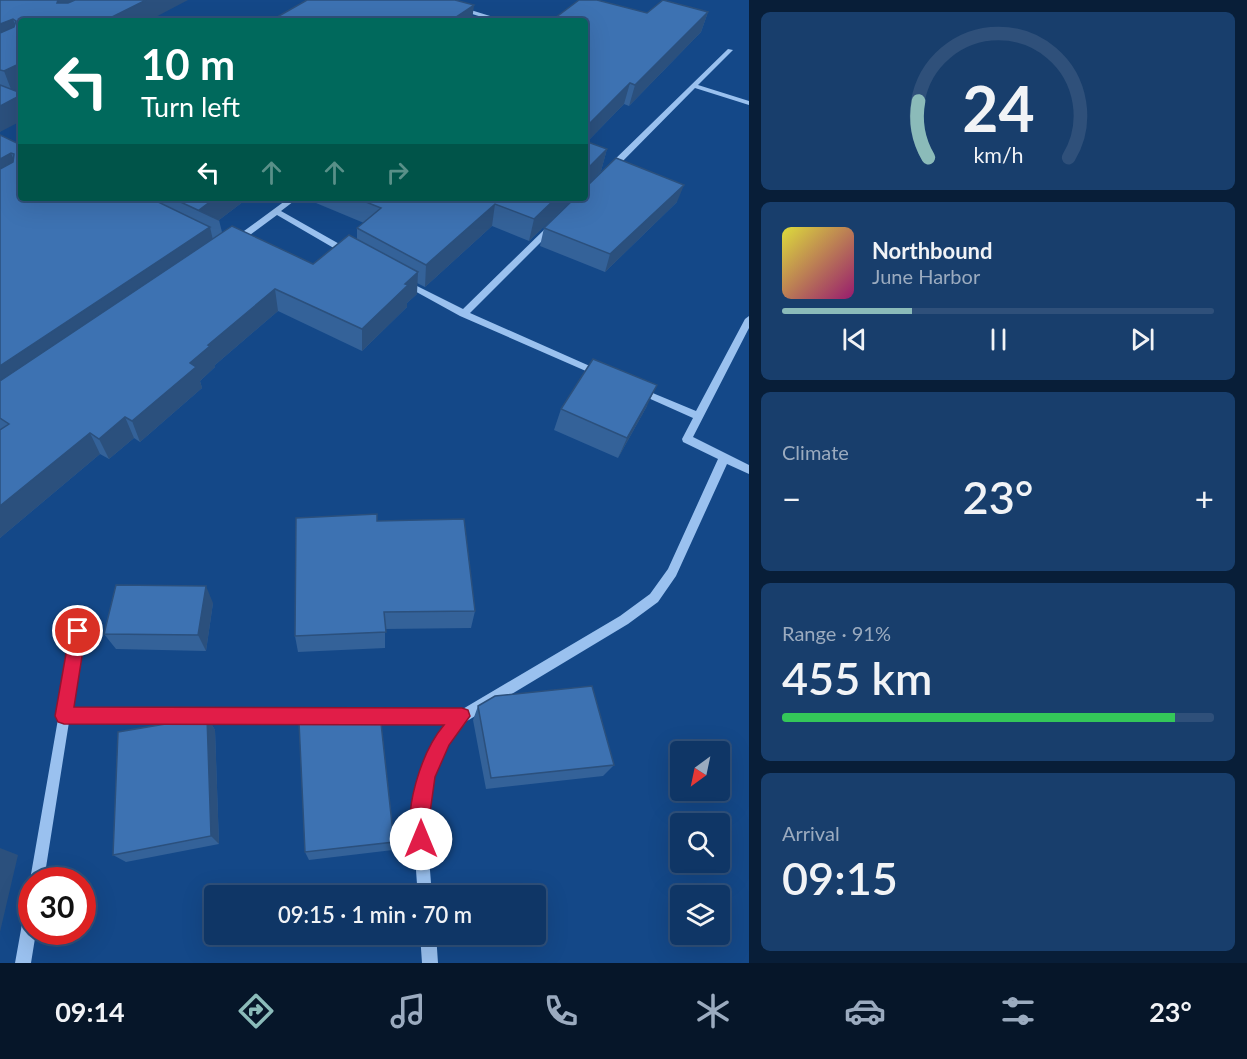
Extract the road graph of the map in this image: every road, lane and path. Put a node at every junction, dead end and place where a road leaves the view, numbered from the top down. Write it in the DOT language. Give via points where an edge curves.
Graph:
graph roads {
  1 [pos="450,6"];
  2 [pos="491,18"];
  3 [pos="730,50"];
  4 [pos="694,86"];
  5 [pos="749,103"];
  6 [pos="602,177"];
  7 [pos="290,201"];
  8 [pos="276,211"];
  9 [pos="556,222"];
  10 [pos="230,245"];
  11 [pos="358,258"];
  12 [pos="397,279"];
  13 [pos="463,314"];
  14 [pos="749,319"];
  15 [pos="612,379"];
  16 [pos="633,388"];
  17 [pos="698,416"];
  18 [pos="724,458"];
  19 [pos="749,470"];
  20 [pos="78,631"];
  21 [pos="64,716"];
  22 [pos="462,716"];
  23 [pos="39,867"];
  24 [pos="424,885"];
  25 [pos="26,945"];
  26 [pos="429,945"];
  27 [pos="23,963"];
  28 [pos="430,963"];
  1 -- 2 [label="street"];
  3 -- 4 [label="street"];
  4 -- 5 [label="street"];
  4 -- 6 [label="street"];
  7 -- 8 [label="street"];
  8 -- 10 [label="street"];
  8 -- 11 [label="street"];
  9 -- 13 [label="street"];
  12 -- 13 [label="street"];
  13 -- 15 [label="street"];
  14 -- 17 [label="street"];
  16 -- 17 [label="street"];
  17 -- 18 [label="street" via="687,439"];
  18 -- 19 [label="street"];
  18 -- 22 [label="street" via="672,572 654,598 624,620"];
  20 -- 21 [label="street"];
  21 -- 22 [label="street"];
  21 -- 23 [label="street"];
  22 -- 24 [label="street" via="443,739 426,776 419,820"];
  25 -- 27 [label="street"];
  26 -- 28 [label="street"];
}
